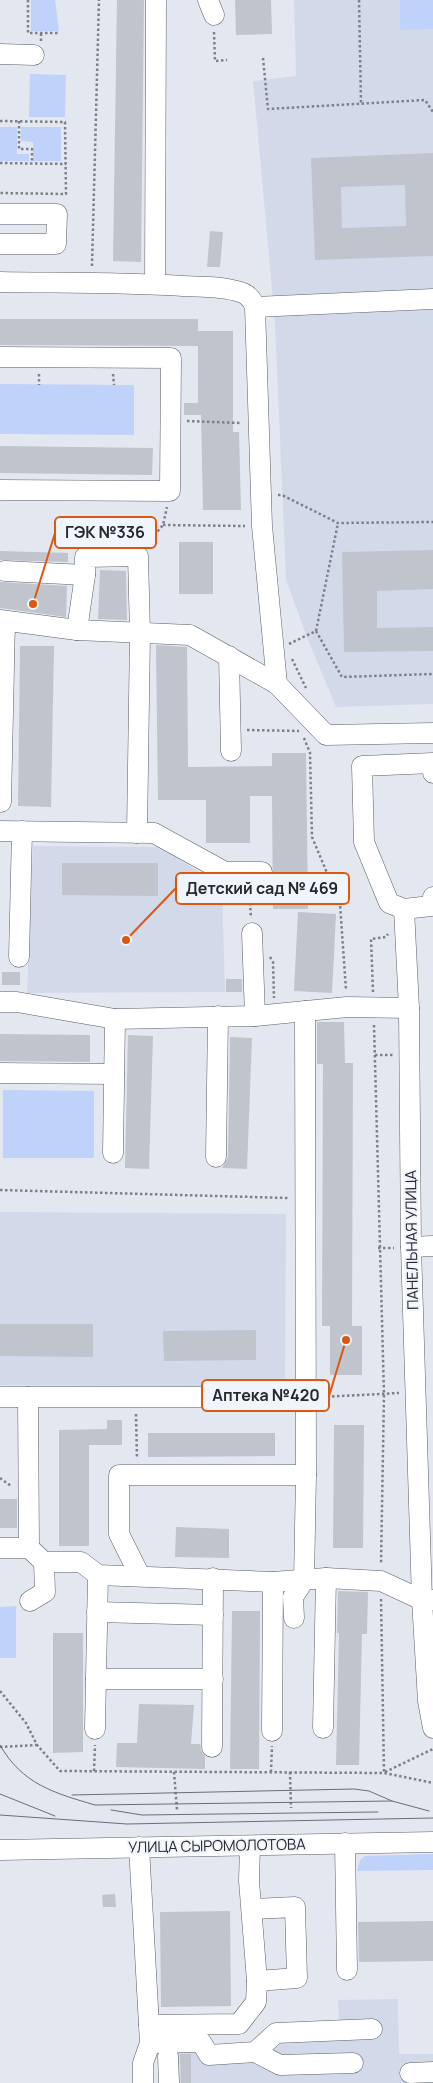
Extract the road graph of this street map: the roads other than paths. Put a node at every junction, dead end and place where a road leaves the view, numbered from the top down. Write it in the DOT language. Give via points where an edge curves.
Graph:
graph roads {
  1 [pos="156,0"];
  2 [pos="0,54"];
  3 [pos="34,55"];
  4 [pos="0,214"];
  5 [pos="0,244"];
  6 [pos="0,282"];
  7 [pos="155,284"];
  8 [pos="433,299"];
  9 [pos="255,307"];
  10 [pos="0,358"];
  11 [pos="0,490"];
  12 [pos="4,571"];
  13 [pos="85,575"];
  14 [pos="3,630"];
  15 [pos="77,630"];
  16 [pos="140,634"];
  17 [pos="229,656"];
  18 [pos="277,684"];
  19 [pos="433,733"];
  20 [pos="231,751"];
  21 [pos="433,773"];
  22 [pos="1,802"];
  23 [pos="0,831"];
  24 [pos="22,831"];
  25 [pos="138,833"];
  26 [pos="262,872"];
  27 [pos="433,897"];
  28 [pos="404,909"];
  29 [pos="252,933"];
  30 [pos="18,957"];
  31 [pos="0,1002"];
  32 [pos="409,1008"];
  33 [pos="305,1011"];
  34 [pos="218,1016"];
  35 [pos="255,1016"];
  36 [pos="115,1019"];
  37 [pos="0,1073"];
  38 [pos="114,1074"];
  39 [pos="113,1153"];
  40 [pos="216,1157"];
  41 [pos="433,1246"];
  42 [pos="411,1247"];
  43 [pos="306,1397"];
  44 [pos="0,1398"];
  45 [pos="28,1398"];
  46 [pos="306,1475"];
  47 [pos="0,1548"];
  48 [pos="29,1548"];
  49 [pos="44,1562"];
  50 [pos="98,1575"];
  51 [pos="140,1576"];
  52 [pos="213,1578"];
  53 [pos="326,1578"];
  54 [pos="304,1580"];
  55 [pos="273,1582"];
  56 [pos="428,1600"];
  57 [pos="30,1601"];
  58 [pos="97,1612"];
  59 [pos="213,1615"];
  60 [pos="294,1618"];
  61 [pos="96,1679"];
  62 [pos="213,1679"];
  63 [pos="323,1728"];
  64 [pos="433,1728"];
  65 [pos="95,1729"];
  66 [pos="272,1731"];
  67 [pos="212,1747"];
  68 [pos="433,1842"];
  69 [pos="345,1843"];
  70 [pos="250,1846"];
  71 [pos="139,1848"];
  72 [pos="0,1850"];
  73 [pos="252,1909"];
  74 [pos="347,1970"];
  75 [pos="257,1981"];
  76 [pos="372,2029"];
  77 [pos="150,2034"];
  78 [pos="255,2052"];
  79 [pos="168,2056"];
  80 [pos="353,2064"];
  81 [pos="433,2072"];
  82 [pos="410,2073"];
  83 [pos="143,2083"];
  84 [pos="169,2083"];
  1 -- 7 [label="street"];
  2 -- 3 [label="street"];
  4 -- 5 [label="street" via="57,214 56,244"];
  6 -- 7 [label="street"];
  7 -- 9 [label="street" via="239,291"];
  8 -- 9 [label="street"];
  9 -- 18 [label="street" via="262,526"];
  10 -- 11 [label="street" via="171,358 170,491"];
  12 -- 13 [label="street"];
  13 -- 15 [label="street"];
  13 -- 16 [label="street" via="85,557 138,556"];
  14 -- 15 [label="street"];
  14 -- 22 [label="street"];
  15 -- 16 [label="street"];
  16 -- 17 [label="street" via="190,635"];
  16 -- 25 [label="street"];
  17 -- 18 [label="street"];
  17 -- 20 [label="street"];
  18 -- 19 [label="street" via="326,735"];
  21 -- 28 [label="street" via="432,763 362,766 364,842 389,903"];
  23 -- 24 [label="street"];
  24 -- 25 [label="street"];
  24 -- 30 [label="street"];
  25 -- 26 [label="street" via="154,833 225,872"];
  27 -- 28 [label="street" via="430,906"];
  28 -- 32 [label="street, ПАНЕЛЬНАЯ УЛИЦА"];
  29 -- 35 [label="street"];
  31 -- 36 [label="street"];
  32 -- 33 [label="street" via="347,1006"];
  32 -- 42 [label="street, ПАНЕЛЬНАЯ УЛИЦА"];
  33 -- 35 [label="street"];
  33 -- 43 [label="street"];
  34 -- 35 [label="street"];
  34 -- 36 [label="street"];
  34 -- 40 [label="street"];
  36 -- 38 [label="street"];
  37 -- 38 [label="street"];
  38 -- 39 [label="street"];
  41 -- 42 [label="street"];
  42 -- 56 [label="street, ПАНЕЛЬНАЯ УЛИЦА"];
  43 -- 45 [label="street"];
  43 -- 46 [label="street"];
  44 -- 45 [label="street"];
  45 -- 48 [label="street"];
  46 -- 51 [label="street" via="119,1475 119,1534"];
  46 -- 54 [label="street"];
  47 -- 48 [label="street"];
  48 -- 49 [label="street"];
  49 -- 50 [label="street" via="81,1562"];
  49 -- 57 [label="street" via="45,1592"];
  50 -- 51 [label="street"];
  50 -- 58 [label="street"];
  51 -- 52 [label="street"];
  52 -- 55 [label="street"];
  52 -- 59 [label="street"];
  53 -- 54 [label="street"];
  53 -- 56 [label="street" via="381,1581"];
  53 -- 63 [label="street"];
  54 -- 55 [label="street"];
  54 -- 60 [label="street" via="293,1597"];
  55 -- 66 [label="street"];
  56 -- 64 [label="street, ПАНЕЛЬНАЯ УЛИЦА" via="428,1702"];
  58 -- 59 [label="street"];
  58 -- 61 [label="street"];
  59 -- 62 [label="street"];
  61 -- 62 [label="street"];
  61 -- 65 [label="street"];
  62 -- 67 [label="street"];
  68 -- 69 [label="street, УЛИЦА СЫРОМОЛОТОВА"];
  69 -- 70 [label="street, УЛИЦА СЫРОМОЛОТОВА"];
  69 -- 74 [label="street"];
  70 -- 71 [label="street, УЛИЦА СЫРОМОЛОТОВА"];
  70 -- 73 [label="street"];
  71 -- 72 [label="street, УЛИЦА СЫРОМОЛОТОВА"];
  71 -- 77 [label="street" via="140,1886 136,1910"];
  73 -- 75 [label="street"];
  73 -- 75 [label="street" via="295,1907 298,1978"];
  75 -- 77 [label="street" via="256,2002 239,2024"];
  76 -- 78 [label="street" via="276,2034"];
  77 -- 78 [label="street" via="201,2042 209,2055"];
  77 -- 83 [label="street" via="143,2063"];
  78 -- 80 [label="street" via="280,2065"];
  79 -- 84 [label="street"];
  81 -- 82 [label="street"];
}
